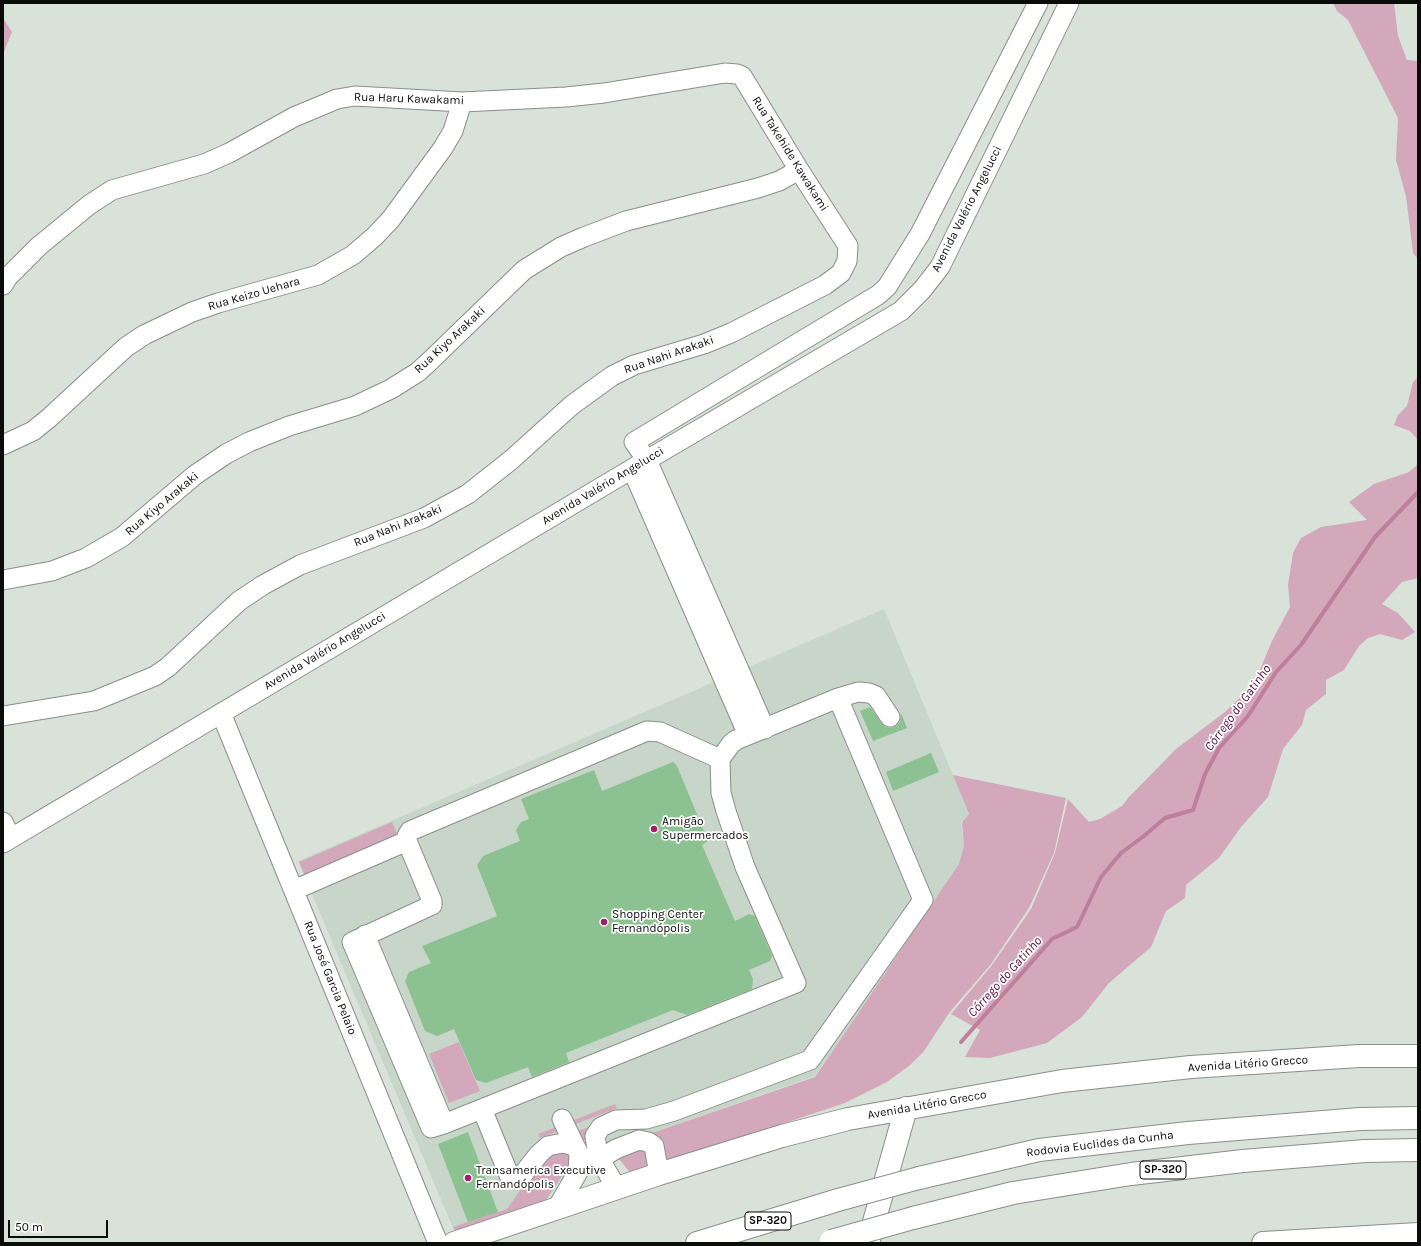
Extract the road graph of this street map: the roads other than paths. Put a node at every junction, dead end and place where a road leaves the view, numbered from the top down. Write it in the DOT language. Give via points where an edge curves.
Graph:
graph roads {
  1 [pos="1038,3"];
  2 [pos="1069,3"];
  3 [pos="725,73"];
  4 [pos="462,102"];
  5 [pos="799,170"];
  6 [pos="848,246"];
  7 [pos="3,285"];
  8 [pos="3,445"];
  9 [pos="639,464"];
  10 [pos="3,580"];
  11 [pos="838,698"];
  12 [pos="221,713"];
  13 [pos="3,716"];
  14 [pos="890,717"];
  15 [pos="756,732"];
  16 [pos="720,759"];
  17 [pos="6,834"];
  18 [pos="407,841"];
  19 [pos="294,890"];
  20 [pos="1418,1056"];
  21 [pos="906,1108"];
  22 [pos="482,1109"];
  23 [pos="1418,1118"];
  24 [pos="562,1119"];
  25 [pos="575,1146"];
  26 [pos="1418,1150"];
  27 [pos="600,1160"];
  28 [pos="578,1172"];
  29 [pos="659,1174"];
  30 [pos="617,1189"];
  31 [pos="557,1208"];
  32 [pos="1418,1234"];
  33 [pos="827,1242"];
  34 [pos="438,1243"];
  35 [pos="454,1243"];
  36 [pos="697,1243"];
  37 [pos="868,1243"];
  38 [pos="1263,1243"];
  1 -- 9 [label="street, Avenida Valério Angelucci" via="920,234 887,287 878,295 634,442"];
  2 -- 9 [label="street, Avenida Valério Angelucci" via="940,267 922,290 901,311"];
  3 -- 4 [label="street, Rua Haru Kawakami" via="604,93"];
  3 -- 5 [label="street, Rua Takehide Kawakami" via="742,76"];
  4 -- 7 [label="street, Rua Haru Kawakami" via="355,96 322,104 204,164 112,190 89,205 39,246"];
  4 -- 8 [label="street, Rua Keizo Uehara" via="453,131 443,148 391,219 353,255 318,275 218,302 144,335 126,347 33,431"];
  5 -- 6 [label="street, Rua Takehide Kawakami"];
  5 -- 10 [label="street, Rua Kiyo Arakaki" via="779,181 758,188 626,221 561,247 524,270 423,368 391,389 345,410 289,426 226,454 195,475 122,537 86,558 52,571"];
  6 -- 13 [label="street, Rua Nahi Arakaki" via="847,261 841,273 825,285 731,333 612,376 572,405 511,460 468,494 424,518 300,565 263,585 240,601 155,676 94,701"];
  9 -- 12 [label="street, Avenida Valério Angelucci"];
  9 -- 15 [label="street"];
  11 -- 14 [label="street" via="858,692 869,693 876,696"];
  11 -- 15 [label="street"];
  11 -- 27 [label="street" via="923,900 810,1060 674,1111 646,1119 616,1120 607,1123 601,1126 595,1136"];
  12 -- 17 [label="street, Avenida Valério Angelucci"];
  12 -- 19 [label="street, Rua José Garcia Pelaio"];
  15 -- 16 [label="street" via="731,744"];
  16 -- 18 [label="street" via="660,732 646,731 410,831"];
  16 -- 22 [label="street" via="723,804 745,867 796,983"];
  18 -- 19 [label="street"];
  18 -- 22 [label="street" via="432,904 352,942 431,1127 435,1128"];
  19 -- 34 [label="street, Rua José Garcia Pelaio"];
  20 -- 21 [label="main road, Avenida Litério Grecco" via="1359,1056 1191,1067 1062,1081"];
  21 -- 29 [label="main road, Avenida Litério Grecco" via="848,1119 782,1136"];
  21 -- 37 [label="main road"];
  22 -- 25 [label="street" via="512,1178 520,1178 548,1146"];
  23 -- 36 [label="main road, Rodovia Euclides da Cunha / SP-320, bridge" via="1360,1119 1196,1132 1039,1150 838,1200"];
  24 -- 25 [label="street"];
  25 -- 28 [label="street" via="578,1154"];
  26 -- 33 [label="main road, SP-320, bridge" via="1365,1151 1243,1161 1132,1174 1013,1193"];
  27 -- 28 [label="street"];
  27 -- 29 [label="street" via="626,1144 639,1140 648,1142 656,1151"];
  27 -- 30 [label="street"];
  28 -- 31 [label="street"];
  29 -- 30 [label="main road, Avenida Litério Grecco"];
  30 -- 31 [label="main road, Avenida Litério Grecco"];
  31 -- 35 [label="main road, Avenida Litério Grecco"];
  32 -- 38 [label="main road"];
}
